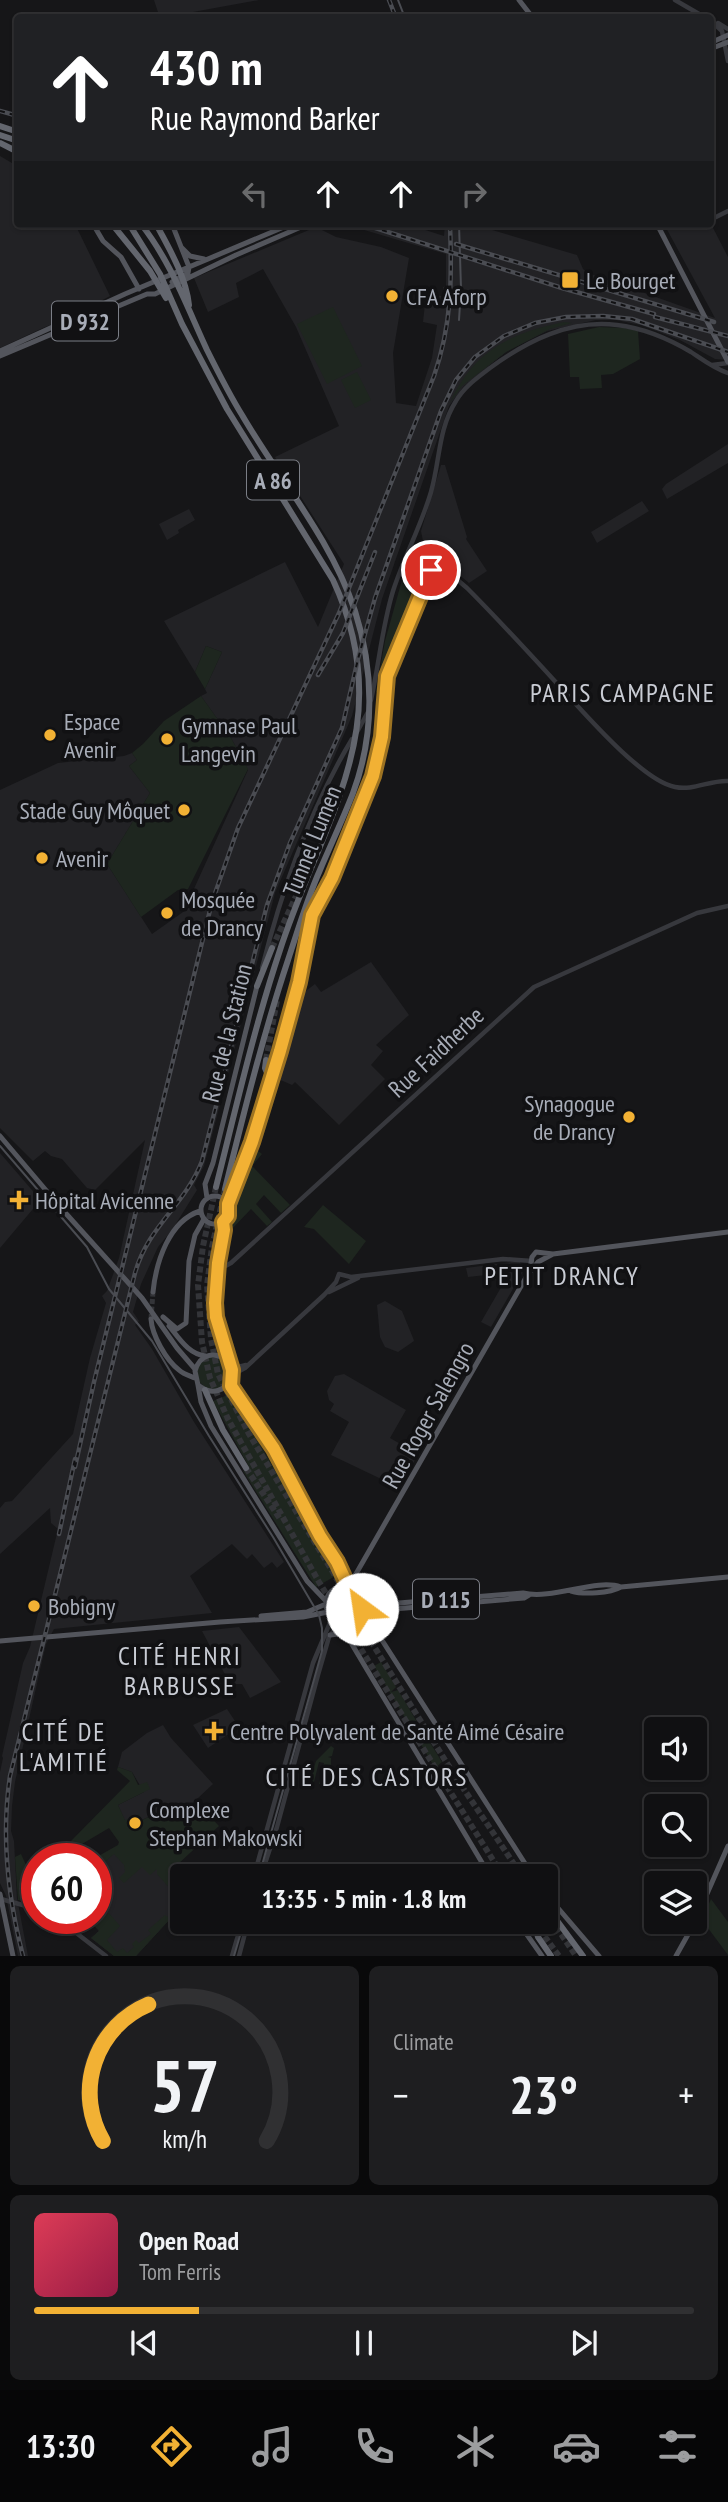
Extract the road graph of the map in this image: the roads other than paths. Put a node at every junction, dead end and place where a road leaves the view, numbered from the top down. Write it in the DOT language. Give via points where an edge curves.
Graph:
graph roads {
  1 [pos="519,0"];
  2 [pos="675,0"];
  3 [pos="530,14"];
  4 [pos="699,14"];
  5 [pos="714,23"];
  6 [pos="727,37"];
  7 [pos="728,61"];
  8 [pos="95,228"];
  9 [pos="115,228"];
  10 [pos="131,228"];
  11 [pos="144,228"];
  12 [pos="158,228"];
  13 [pos="174,228"];
  14 [pos="281,228"];
  15 [pos="298,228"];
  16 [pos="659,228"];
  17 [pos="181,248"];
  18 [pos="207,259"];
  19 [pos="189,267"];
  20 [pos="170,286"];
  21 [pos="138,288"];
  22 [pos="147,294"];
  23 [pos="174,307"];
  24 [pos="189,310"];
  25 [pos="0,351"];
  26 [pos="0,356"];
  27 [pos="728,361"];
  28 [pos="711,365"];
  29 [pos="728,373"];
  30 [pos="408,554"];
  31 [pos="433,564"];
  32 [pos="728,781"];
  33 [pos="728,906"];
  34 [pos="272,948"];
  35 [pos="257,986"];
  36 [pos="266,1060"];
  37 [pos="269,1078"];
  38 [pos="0,1136"];
  39 [pos="216,1187"];
  40 [pos="225,1189"];
  41 [pos="234,1192"];
  42 [pos="207,1198"];
  43 [pos="222,1198"];
  44 [pos="228,1204"];
  45 [pos="200,1211"];
  46 [pos="204,1219"];
  47 [pos="223,1222"];
  48 [pos="728,1232"];
  49 [pos="534,1253"];
  50 [pos="544,1255"];
  51 [pos="219,1258"];
  52 [pos="522,1259"];
  53 [pos="535,1261"];
  54 [pos="231,1263"];
  55 [pos="217,1272"];
  56 [pos="529,1272"];
  57 [pos="347,1280"];
  58 [pos="336,1282"];
  59 [pos="341,1286"];
  60 [pos="153,1292"];
  61 [pos="324,1295"];
  62 [pos="151,1319"];
  63 [pos="161,1319"];
  64 [pos="206,1356"];
  65 [pos="229,1363"];
  66 [pos="246,1365"];
  67 [pos="195,1368"];
  68 [pos="231,1378"];
  69 [pos="199,1384"];
  70 [pos="248,1411"];
  71 [pos="246,1468"];
  72 [pos="295,1499"];
  73 [pos="728,1577"];
  74 [pos="351,1587"];
  75 [pos="530,1594"];
  76 [pos="362,1601"];
  77 [pos="326,1602"];
  78 [pos="362,1609"];
  79 [pos="330,1615"];
  80 [pos="220,1622"];
  81 [pos="340,1622"];
  82 [pos="330,1635"];
  83 [pos="0,1641"];
  84 [pos="351,1643"];
  85 [pos="728,1846"];
  86 [pos="257,1864"];
  87 [pos="264,1864"];
  88 [pos="483,1864"];
  89 [pos="525,1864"];
  90 [pos="707,1894"];
  91 [pos="0,1900"];
  92 [pos="21,1905"];
  93 [pos="558,1908"];
  94 [pos="558,1922"];
  95 [pos="78,1934"];
  96 [pos="238,1934"];
  97 [pos="245,1934"];
  98 [pos="526,1934"];
  99 [pos="688,1934"];
  100 [pos="538,1937"];
  101 [pos="13,1956"];
  102 [pos="106,1956"];
  103 [pos="232,1956"];
  104 [pos="239,1956"];
  105 [pos="542,1956"];
  106 [pos="551,1956"];
  107 [pos="583,1956"];
  108 [pos="599,1956"];
  109 [pos="676,1956"];
  1 -- 3 [label="main road"];
  2 -- 4 [label="street"];
  5 -- 6 [label="street"];
  6 -- 7 [label="street"];
  8 -- 21 [label="main road" via="121,257"];
  9 -- 23 [label="highway"];
  10 -- 23 [label="highway, A 86"];
  11 -- 24 [label="highway, A 86" via="163,254"];
  12 -- 24 [label="highway" via="187,294"];
  13 -- 17 [label="main road"];
  14 -- 18 [label="main road, D 932"];
  15 -- 20 [label="main road, D 932"];
  16 -- 27 [label="main road"];
  17 -- 18 [label="main road"];
  17 -- 19 [label="main road"];
  18 -- 19 [label="main road, D 932"];
  19 -- 20 [label="main road" via="188,273"];
  19 -- 21 [label="main road, D 932"];
  20 -- 22 [label="main road, D 932"];
  21 -- 22 [label="main road"];
  21 -- 25 [label="main road, D 932"];
  22 -- 26 [label="main road, D 932"];
  23 -- 39 [label="highway, Tunnel Lumen / A 86" via="227,409 337,588 355,646 359,691 353,755 344,788 272,973"];
  24 -- 40 [label="highway, Tunnel Lumen / A 86" via="250,429 325,546 348,593 367,660 369,712 360,771 298,928 254,1072"];
  27 -- 28 [label="street"];
  28 -- 29 [label="street, Rue de la Station"];
  28 -- 30 [label="street, Rue de la Station" via="656,335 615,325 566,330 517,348 470,384 450,411 429,498"];
  30 -- 31 [label="street"];
  30 -- 35 [label="street, Rue de la Station" via="387,613 369,708 289,876"];
  31 -- 32 [label="street" via="479,599 630,760 677,788"];
  31 -- 37 [label="street" via="387,676 377,765 341,858 312,915 294,1001"];
  33 -- 54 [label="street, Rue Faidherbe" via="697,913 534,987"];
  34 -- 35 [label="highway"];
  35 -- 42 [label="main road, Rue de la Station" via="205,1184"];
  36 -- 37 [label="highway"];
  37 -- 41 [label="main road"];
  38 -- 63 [label="main road"];
  41 -- 43 [label="main road"];
  41 -- 44 [label="main road"];
  42 -- 43 [label="main road"];
  42 -- 45 [label="main road"];
  43 -- 44 [label="main road"];
  44 -- 47 [label="main road"];
  45 -- 46 [label="main road"];
  45 -- 60 [label="main road" via="184,1218 165,1246"];
  46 -- 47 [label="main road" via="213,1224"];
  46 -- 63 [label="main road" via="189,1261 186,1323 177,1329"];
  47 -- 51 [label="main road"];
  48 -- 50 [label="main road"];
  49 -- 50 [label="main road"];
  49 -- 52 [label="street"];
  49 -- 53 [label="main road"];
  50 -- 53 [label="main road"];
  51 -- 54 [label="street"];
  51 -- 55 [label="main road"];
  52 -- 53 [label="street"];
  52 -- 56 [label="street"];
  52 -- 57 [label="street"];
  53 -- 56 [label="main road, Rue Roger Salengro"];
  54 -- 55 [label="street"];
  55 -- 65 [label="main road" via="216,1317"];
  56 -- 74 [label="main road, Rue Roger Salengro"];
  57 -- 58 [label="street" via="339,1274"];
  57 -- 59 [label="street"];
  58 -- 59 [label="street"];
  58 -- 61 [label="street"];
  59 -- 61 [label="street"];
  61 -- 66 [label="street"];
  62 -- 69 [label="main road" via="154,1333 175,1367"];
  63 -- 64 [label="main road" via="188,1348"];
  63 -- 67 [label="main road" via="177,1349"];
  64 -- 65 [label="main road" via="220,1356"];
  64 -- 67 [label="main road"];
  65 -- 66 [label="street"];
  65 -- 68 [label="main road"];
  66 -- 68 [label="street"];
  67 -- 69 [label="main road"];
  68 -- 69 [label="main road" via="219,1391"];
  68 -- 70 [label="main road"];
  69 -- 71 [label="highway"];
  69 -- 77 [label="main road" via="211,1426 307,1581"];
  70 -- 72 [label="highway"];
  70 -- 74 [label="main road"];
  73 -- 75 [label="main road, D 115"];
  74 -- 76 [label="main road"];
  74 -- 77 [label="main road" via="336,1588"];
  75 -- 76 [label="main road, D 115" via="374,1605"];
  75 -- 78 [label="main road"];
  76 -- 78 [label="main road"];
  77 -- 79 [label="main road"];
  77 -- 80 [label="main road" via="307,1612"];
  78 -- 81 [label="main road" via="354,1619"];
  78 -- 89 [label="main road"];
  79 -- 80 [label="main road"];
  79 -- 81 [label="main road"];
  79 -- 86 [label="street"];
  80 -- 83 [label="main road"];
  81 -- 82 [label="street"];
  81 -- 84 [label="main road"];
  82 -- 84 [label="main road" via="339,1634"];
  82 -- 87 [label="street"];
  84 -- 88 [label="main road"];
  85 -- 90 [label="main road"];
  91 -- 92 [label="street"];
  91 -- 101 [label="main road"];
  93 -- 108 [label="main road"];
  94 -- 107 [label="highway"];
  95 -- 102 [label="street"];
  96 -- 103 [label="street"];
  97 -- 104 [label="street"];
  98 -- 105 [label="main road"];
  99 -- 109 [label="main road"];
  100 -- 106 [label="highway"];
}
